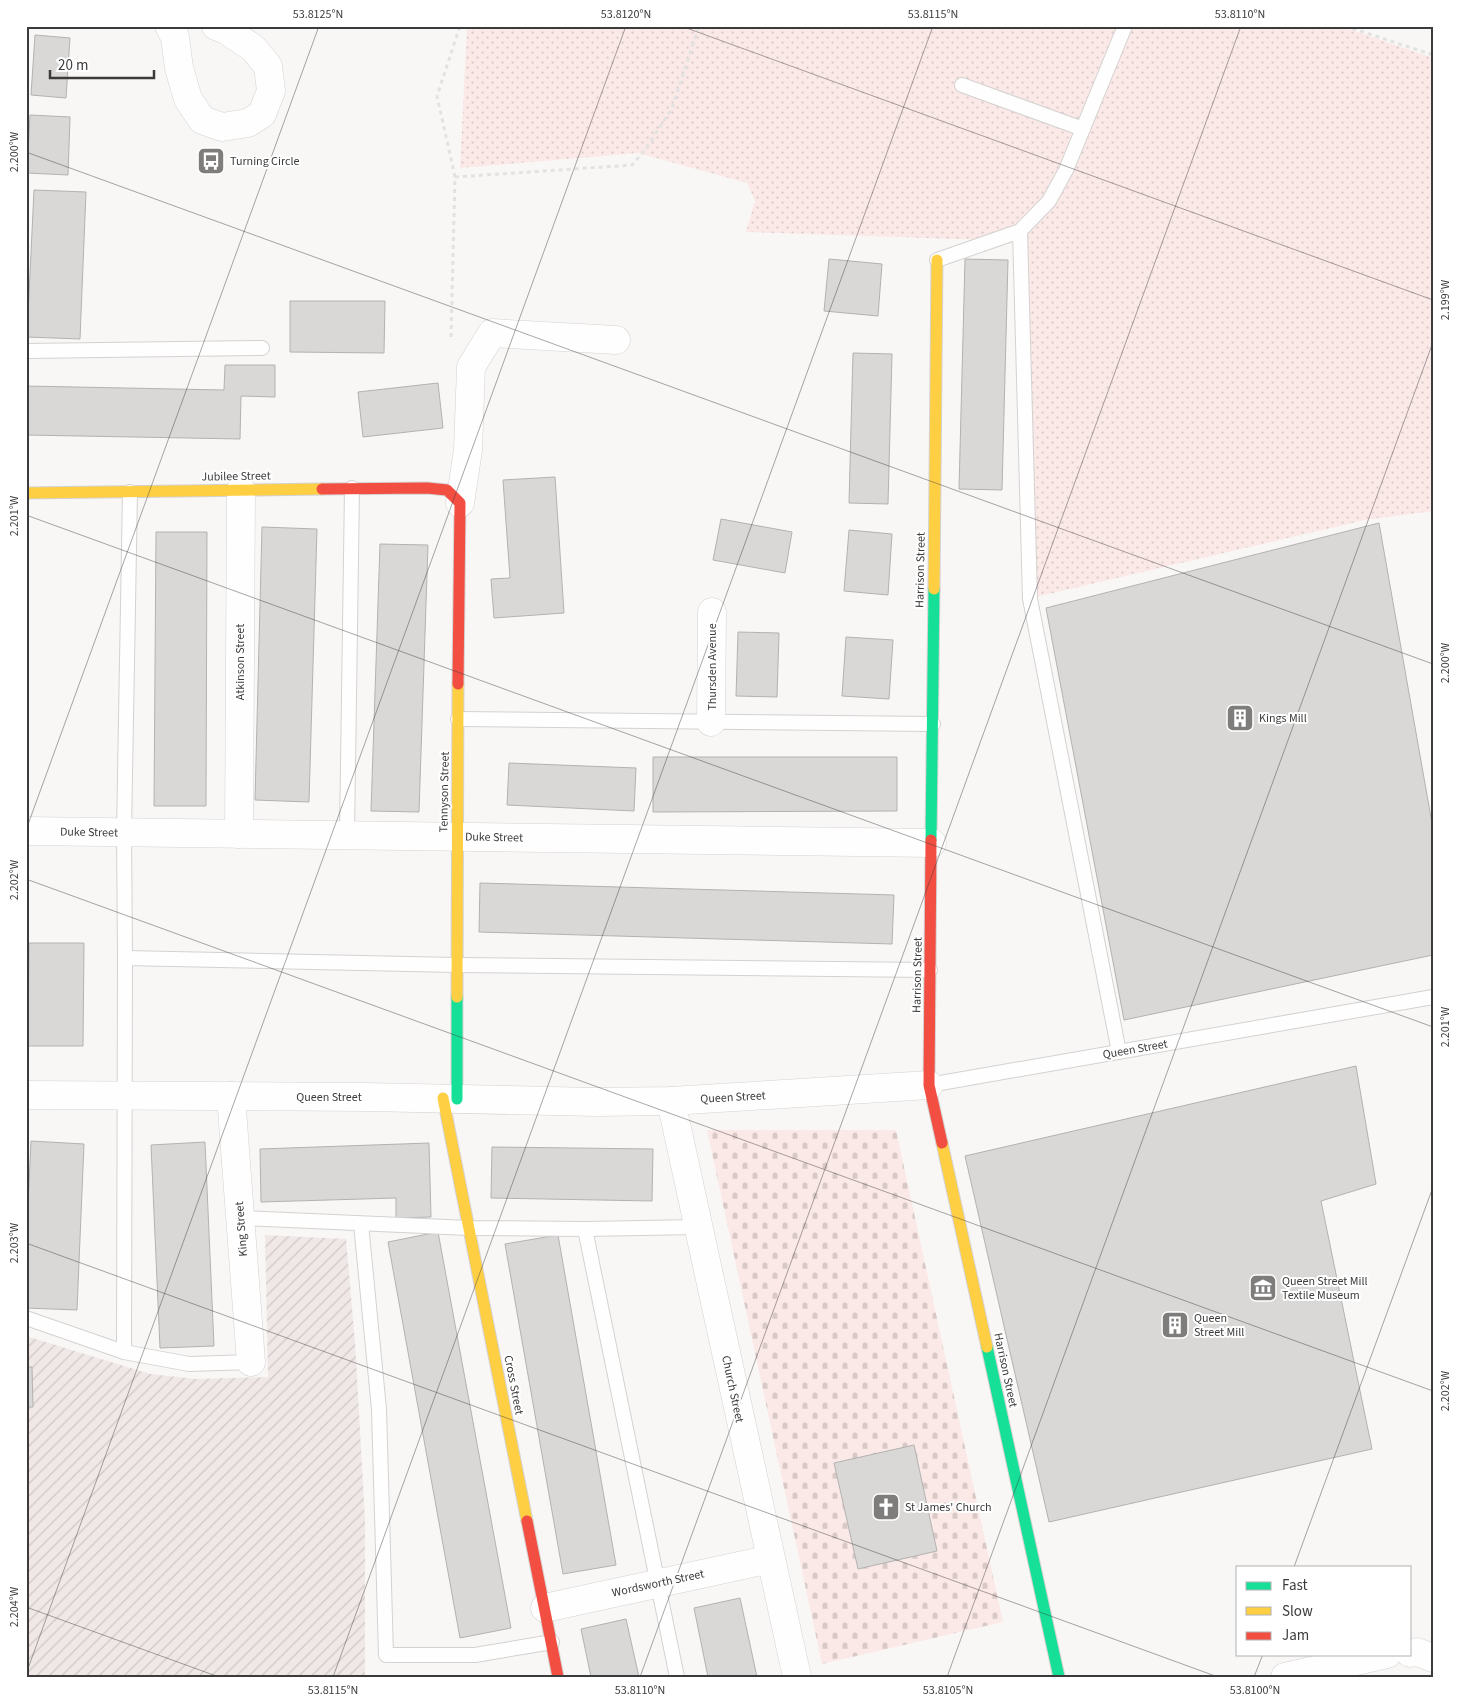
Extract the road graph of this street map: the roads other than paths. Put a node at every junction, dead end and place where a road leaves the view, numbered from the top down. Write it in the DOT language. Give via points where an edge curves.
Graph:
graph roads {
  1 [pos="169,26"];
  2 [pos="216,26"];
  3 [pos="1125,26"];
  4 [pos="962,85"];
  5 [pos="1083,129"];
  6 [pos="1020,231"];
  7 [pos="937,260"];
  8 [pos="616,340"];
  9 [pos="262,348"];
  10 [pos="26,351"];
  11 [pos="352,488"];
  12 [pos="241,490"];
  13 [pos="130,492"];
  14 [pos="26,493"];
  15 [pos="453,497"];
  16 [pos="712,612"];
  17 [pos="458,719"];
  18 [pos="711,722"];
  19 [pos="932,724"];
  20 [pos="26,831"];
  21 [pos="124,832"];
  22 [pos="239,834"];
  23 [pos="347,836"];
  24 [pos="457,837"];
  25 [pos="932,843"];
  26 [pos="125,958"];
  27 [pos="457,965"];
  28 [pos="930,970"];
  29 [pos="1433,997"];
  30 [pos="1119,1052"];
  31 [pos="929,1085"];
  32 [pos="26,1095"];
  33 [pos="123,1096"];
  34 [pos="231,1096"];
  35 [pos="450,1099"];
  36 [pos="671,1101"];
  37 [pos="240,1218"];
  38 [pos="361,1224"];
  39 [pos="698,1227"];
  40 [pos="469,1228"];
  41 [pos="585,1229"];
  42 [pos="26,1318"];
  43 [pos="124,1352"];
  44 [pos="251,1362"];
  45 [pos="771,1558"];
  46 [pos="657,1583"];
  47 [pos="545,1608"];
  48 [pos="552,1642"];
  49 [pos="1412,1653"];
  50 [pos="1378,1656"];
  51 [pos="1433,1658"];
  52 [pos="558,1677"];
  53 [pos="677,1677"];
  54 [pos="797,1677"];
  55 [pos="1059,1677"];
  56 [pos="1285,1677"];
  1 -- 2 [label="street" via="175,37 188,99 202,120 222,127 248,123 262,114 271,91 268,66 253,48"];
  3 -- 5 [label="lane"];
  4 -- 5 [label="lane"];
  5 -- 6 [label="lane" via="1049,201"];
  6 -- 7 [label="lane"];
  6 -- 30 [label="lane" via="1030,599"];
  7 -- 19 [label="street, Harrison Street"];
  8 -- 15 [label="street" via="492,333 471,368 468,450"];
  9 -- 10 [label="lane"];
  11 -- 12 [label="street, Jubilee Street"];
  11 -- 15 [label="street, Jubilee Street" via="427,488"];
  11 -- 23 [label="lane"];
  12 -- 13 [label="street, Jubilee Street"];
  12 -- 22 [label="street, Atkinson Street"];
  13 -- 14 [label="street, Jubilee Street"];
  13 -- 21 [label="lane"];
  15 -- 17 [label="street, Tennyson Street"];
  16 -- 18 [label="street, Thursden Avenue"];
  17 -- 18 [label="lane"];
  17 -- 24 [label="street, Tennyson Street"];
  18 -- 19 [label="lane"];
  19 -- 25 [label="street, Harrison Street"];
  20 -- 21 [label="street, Duke Street"];
  21 -- 22 [label="street, Duke Street"];
  21 -- 26 [label="lane"];
  22 -- 23 [label="street, Duke Street"];
  23 -- 24 [label="street, Duke Street"];
  24 -- 25 [label="street, Duke Street"];
  24 -- 27 [label="street, Tennyson Street"];
  25 -- 28 [label="street, Harrison Street"];
  26 -- 27 [label="lane"];
  26 -- 33 [label="lane"];
  27 -- 28 [label="lane"];
  27 -- 35 [label="street, Tennyson Street"];
  28 -- 31 [label="street, Harrison Street"];
  29 -- 30 [label="lane, Queen Street"];
  30 -- 31 [label="lane, Queen Street"];
  31 -- 36 [label="street, Queen Street"];
  31 -- 55 [label="street, Harrison Street"];
  32 -- 33 [label="street, Queen Street"];
  33 -- 34 [label="street, Queen Street"];
  33 -- 43 [label="lane"];
  34 -- 35 [label="street, Queen Street"];
  34 -- 37 [label="street, King Street"];
  35 -- 36 [label="street, Queen Street"];
  35 -- 40 [label="street, Cross Street"];
  36 -- 39 [label="street, Church Street"];
  37 -- 38 [label="lane"];
  37 -- 44 [label="street, King Street"];
  38 -- 40 [label="lane"];
  38 -- 48 [label="lane" via="378,1408 386,1655 475,1655"];
  39 -- 41 [label="lane"];
  39 -- 45 [label="street, Church Street"];
  40 -- 41 [label="lane"];
  40 -- 47 [label="street, Cross Street"];
  41 -- 46 [label="lane"];
  42 -- 43 [label="lane"];
  43 -- 44 [label="lane" via="189,1364"];
  45 -- 46 [label="street, Wordsworth Street"];
  45 -- 54 [label="street, Church Street"];
  46 -- 47 [label="street, Wordsworth Street"];
  46 -- 53 [label="lane"];
  47 -- 48 [label="street, Cross Street"];
  48 -- 52 [label="street, Cross Street"];
  49 -- 51 [label="street"];
  50 -- 56 [label="street"];
}
